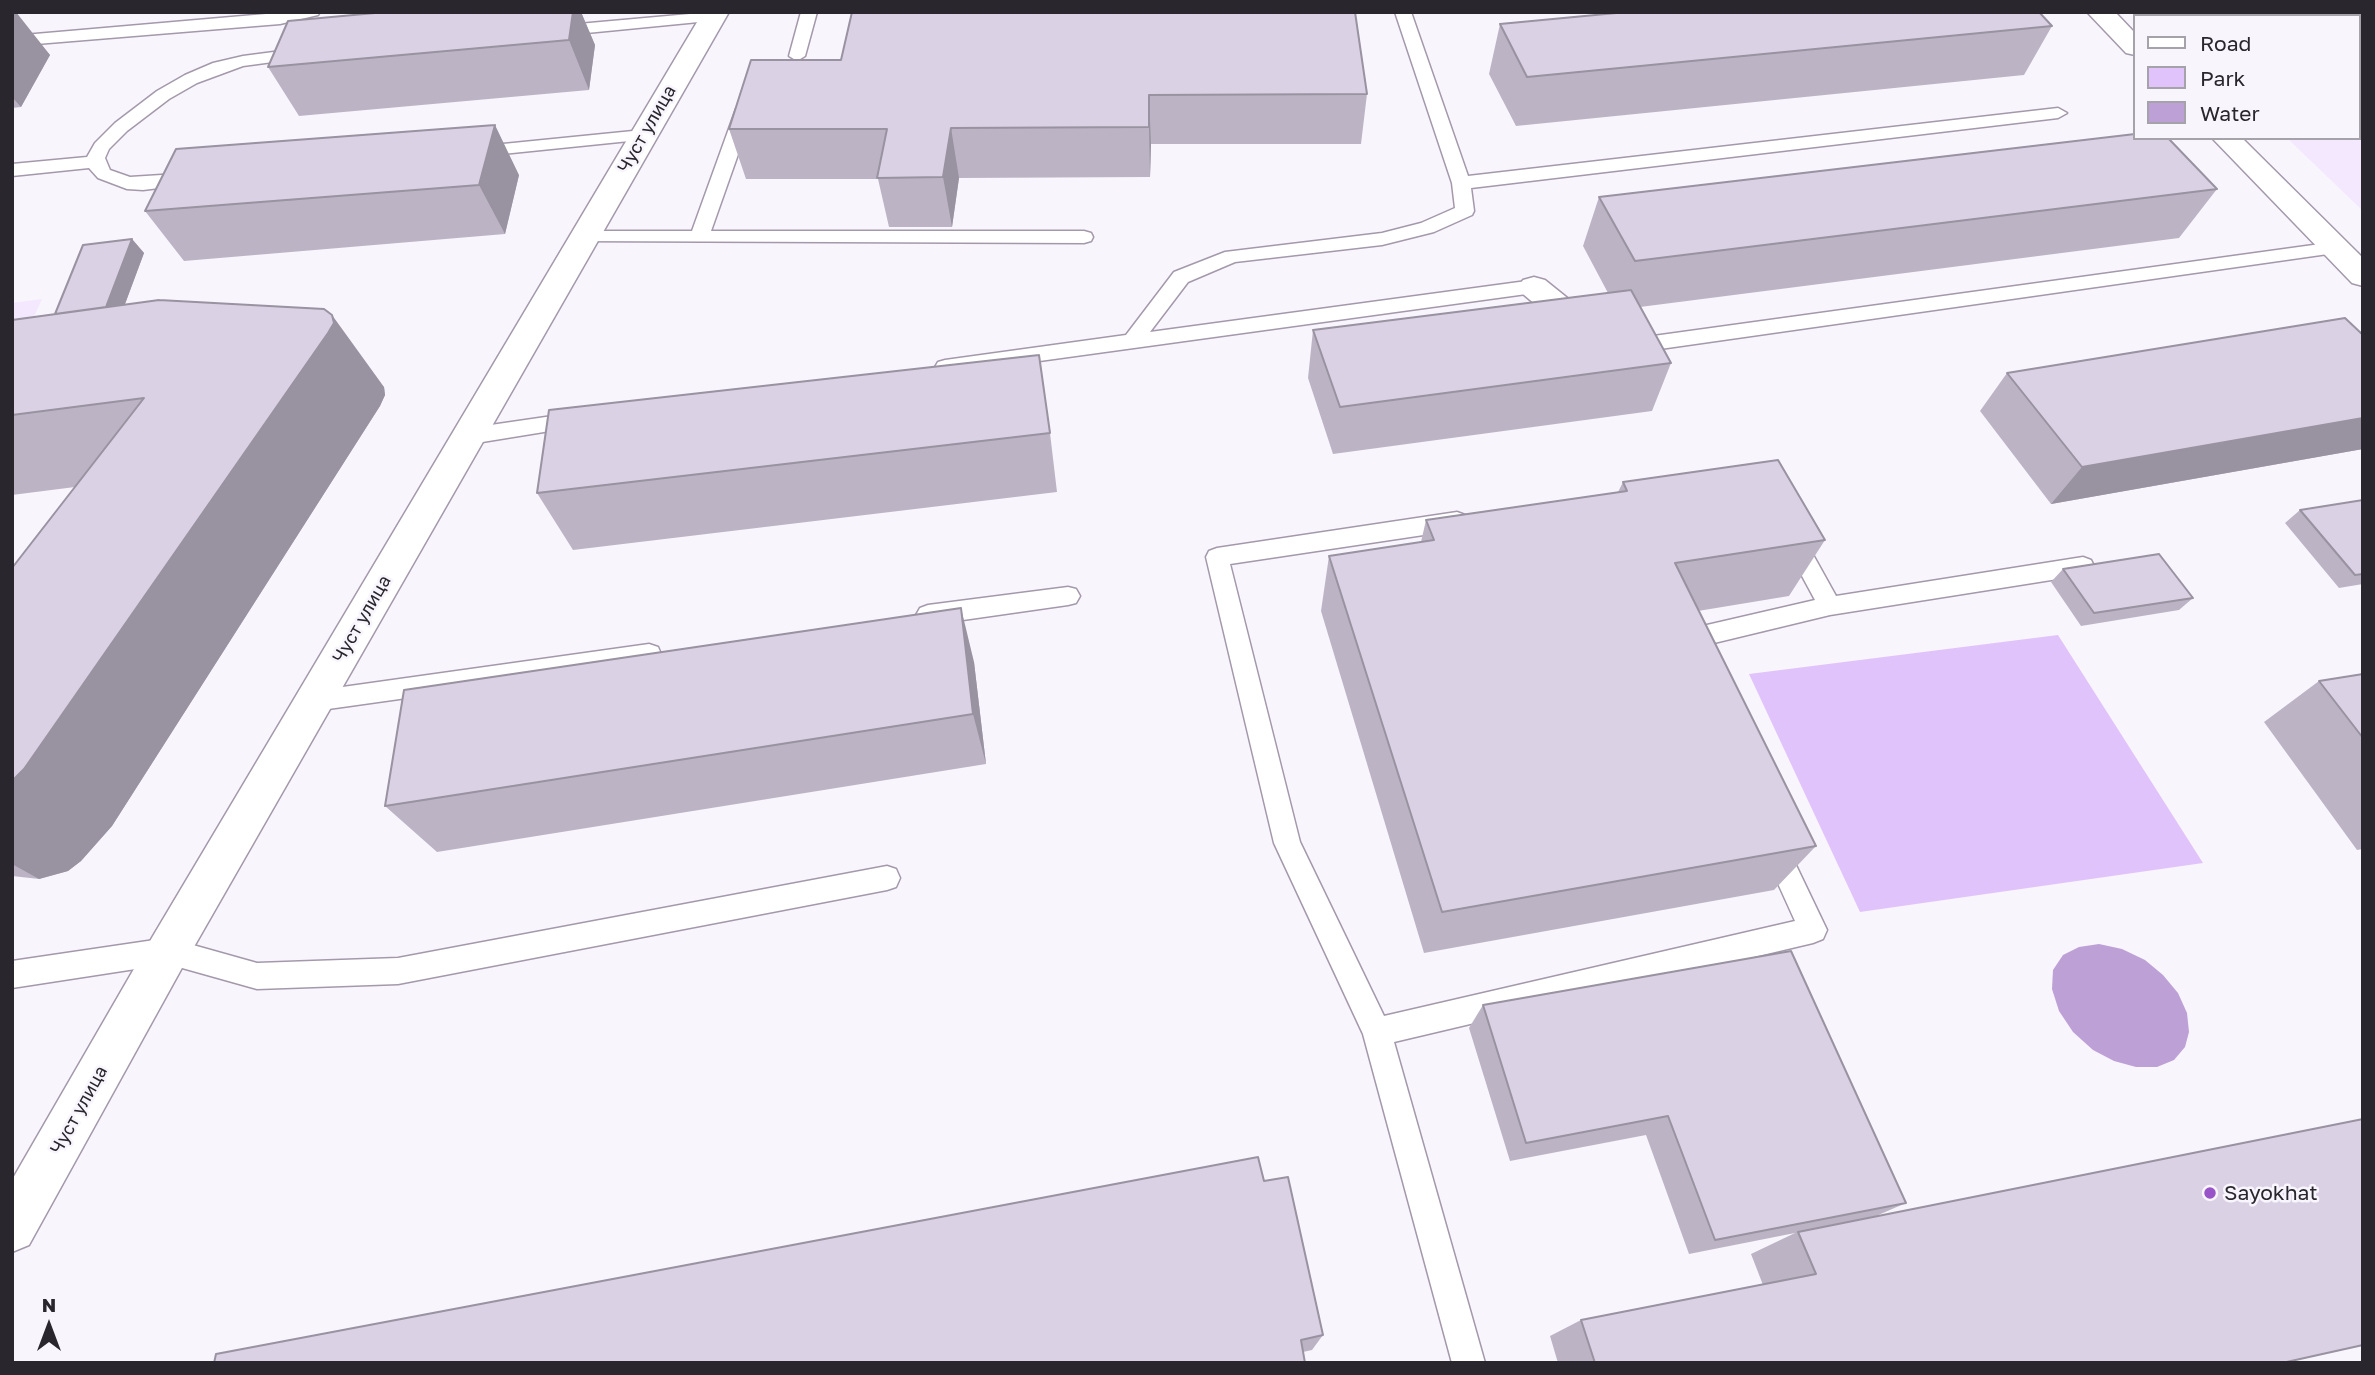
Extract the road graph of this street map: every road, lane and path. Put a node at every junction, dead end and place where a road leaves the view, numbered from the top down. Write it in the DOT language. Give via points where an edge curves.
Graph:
graph roads {
  1 [pos="312,12"];
  2 [pos="809,12"];
  3 [pos="1403,12"];
  4 [pos="2100,12"];
  5 [pos="714,15"];
  6 [pos="533,33"];
  7 [pos="12,41"];
  8 [pos="2134,46"];
  9 [pos="326,51"];
  10 [pos="797,56"];
  11 [pos="750,94"];
  12 [pos="2058,113"];
  13 [pos="643,135"];
  14 [pos="2228,140"];
  15 [pos="449,154"];
  16 [pos="96,162"];
  17 [pos="12,170"];
  18 [pos="212,177"];
  19 [pos="1461,183"];
  20 [pos="584,237"];
  21 [pos="699,237"];
  22 [pos="1084,237"];
  23 [pos="2335,248"];
  24 [pos="2363,276"];
  25 [pos="1534,287"];
  26 [pos="1133,340"];
  27 [pos="1646,344"];
  28 [pos="926,370"];
  29 [pos="594,418"];
  30 [pos="470,436"];
  31 [pos="1474,519"];
  32 [pos="1785,524"];
  33 [pos="2083,566"];
  34 [pos="1068,596"];
  35 [pos="1830,606"];
  36 [pos="904,619"];
  37 [pos="670,651"];
  38 [pos="1691,665"];
  39 [pos="314,701"];
  40 [pos="1766,829"];
  41 [pos="887,878"];
  42 [pos="168,951"];
  43 [pos="12,975"];
  44 [pos="1377,1032"];
  45 [pos="12,1228"];
  46 [pos="1469,1363"];
  1 -- 7 [label="lane" via="280,19"];
  2 -- 10 [label="lane"];
  3 -- 19 [label="lane"];
  4 -- 8 [label="street"];
  5 -- 6 [label="lane"];
  5 -- 13 [label="street, Чуст улица"];
  9 -- 16 [label="lane" via="243,61 191,79 121,127 101,147"];
  11 -- 21 [label="lane"];
  12 -- 19 [label="lane"];
  13 -- 15 [label="lane"];
  13 -- 20 [label="street, Чуст улица"];
  14 -- 23 [label="street"];
  16 -- 17 [label="lane"];
  16 -- 18 [label="lane" via="104,174 127,183"];
  19 -- 26 [label="lane" via="1465,211 1427,228 1382,239 1233,256 1181,277"];
  20 -- 21 [label="lane"];
  20 -- 30 [label="street, Чуст улица"];
  21 -- 22 [label="lane"];
  23 -- 24 [label="street"];
  23 -- 27 [label="lane"];
  25 -- 26 [label="lane"];
  25 -- 27 [label="street" via="1579,324 1614,324"];
  26 -- 28 [label="lane"];
  29 -- 30 [label="lane"];
  30 -- 39 [label="street, Чуст улица"];
  31 -- 44 [label="lane" via="1217,557 1287,843"];
  32 -- 35 [label="lane"];
  33 -- 35 [label="lane"];
  34 -- 36 [label="lane"];
  35 -- 38 [label="lane" via="1680,639"];
  37 -- 39 [label="lane"];
  39 -- 42 [label="street, Чуст улица"];
  40 -- 44 [label="lane" via="1813,930"];
  41 -- 42 [label="lane" via="398,971 257,976"];
  42 -- 43 [label="lane"];
  42 -- 45 [label="street, Чуст улица"];
  44 -- 46 [label="lane"];
}
